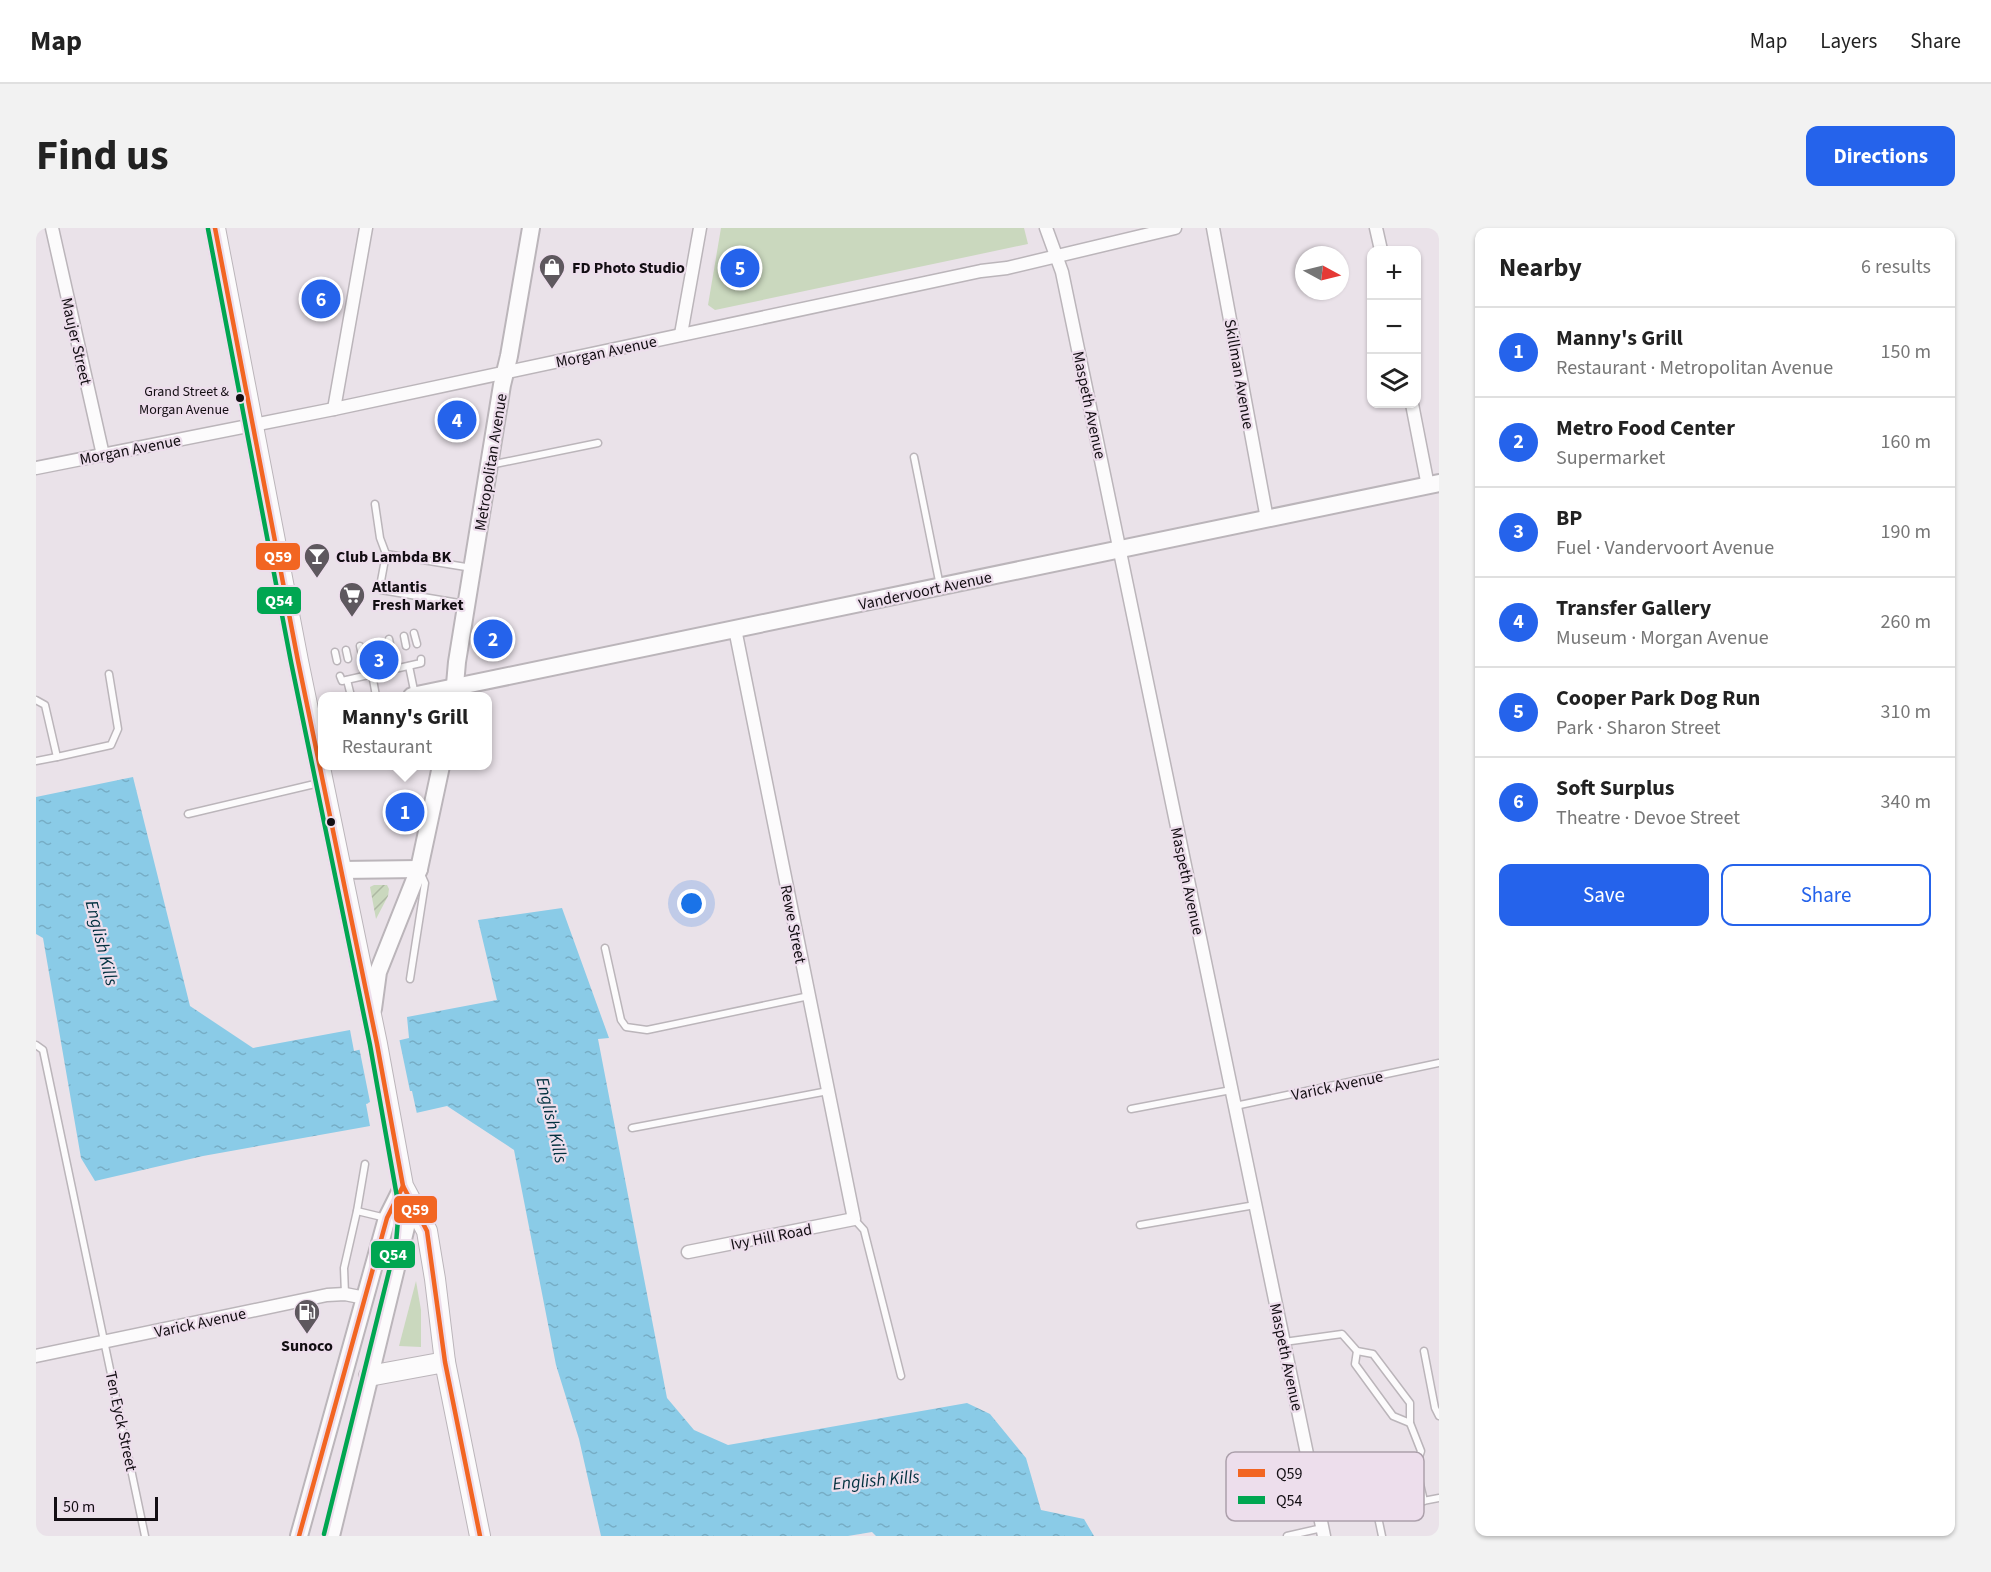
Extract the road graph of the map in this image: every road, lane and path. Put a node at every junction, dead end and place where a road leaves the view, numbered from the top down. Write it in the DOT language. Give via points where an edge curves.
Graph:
graph roads {
  1 [pos="52,228"];
  2 [pos="215,228"];
  3 [pos="366,228"];
  4 [pos="531,228"];
  5 [pos="700,228"];
  6 [pos="1046,228"];
  7 [pos="1175,228"];
  8 [pos="1213,228"];
  9 [pos="1377,228"];
  10 [pos="1380,246"];
  11 [pos="1056,257"];
  12 [pos="681,334"];
  13 [pos="506,372"];
  14 [pos="1413,408"];
  15 [pos="334,409"];
  16 [pos="253,425"];
  17 [pos="598,443"];
  18 [pos="103,455"];
  19 [pos="914,457"];
  20 [pos="489,465"];
  21 [pos="36,468"];
  22 [pos="1434,485"];
  23 [pos="375,504"];
  24 [pos="1267,519"];
  25 [pos="1120,549"];
  26 [pos="386,554"];
  27 [pos="473,568"];
  28 [pos="940,586"];
  29 [pos="467,604"];
  30 [pos="735,629"];
  31 [pos="414,633"];
  32 [pos="404,636"];
  33 [pos="389,639"];
  34 [pos="375,643"];
  35 [pos="417,644"];
  36 [pos="360,646"];
  37 [pos="406,646"];
  38 [pos="346,650"];
  39 [pos="392,650"];
  40 [pos="335,652"];
  41 [pos="377,652"];
  42 [pos="362,656"];
  43 [pos="348,659"];
  44 [pos="421,659"];
  45 [pos="337,661"];
  46 [pos="409,664"];
  47 [pos="368,673"];
  48 [pos="109,674"];
  49 [pos="340,676"];
  50 [pos="350,677"];
  51 [pos="351,692"];
  52 [pos="375,692"];
  53 [pos="412,692"];
  54 [pos="454,692"];
  55 [pos="36,700"];
  56 [pos="316,717"];
  57 [pos="318,736"];
  58 [pos="57,757"];
  59 [pos="36,761"];
  60 [pos="322,770"];
  61 [pos="440,770"];
  62 [pos="323,782"];
  63 [pos="188,814"];
  64 [pos="419,869"];
  65 [pos="341,870"];
  66 [pos="605,948"];
  67 [pos="410,979"];
  68 [pos="809,996"];
  69 [pos="373,1024"];
  70 [pos="36,1045"];
  71 [pos="1439,1063"];
  72 [pos="1231,1090"];
  73 [pos="828,1091"];
  74 [pos="1235,1106"];
  75 [pos="1131,1109"];
  76 [pos="632,1128"];
  77 [pos="366,1164"];
  78 [pos="403,1186"];
  79 [pos="1255,1205"];
  80 [pos="357,1211"];
  81 [pos="387,1218"];
  82 [pos="854,1219"];
  83 [pos="1140,1226"];
  84 [pos="688,1252"];
  85 [pos="345,1294"];
  86 [pos="365,1298"];
  87 [pos="105,1342"];
  88 [pos="1284,1342"];
  89 [pos="1357,1351"];
  90 [pos="1424,1351"];
  91 [pos="36,1356"];
  92 [pos="445,1362"];
  93 [pos="369,1376"];
  94 [pos="901,1376"];
  95 [pos="1439,1416"];
  96 [pos="1410,1423"];
  97 [pos="1306,1452"];
  98 [pos="1421,1452"];
  99 [pos="1439,1498"];
  100 [pos="340,1500"];
  101 [pos="1424,1501"];
  102 [pos="1379,1521"];
  103 [pos="1323,1532"];
  104 [pos="145,1536"];
  105 [pos="298,1536"];
  106 [pos="332,1536"];
  107 [pos="480,1536"];
  108 [pos="1287,1536"];
  109 [pos="1382,1536"];
  1 -- 18 [label="street, Maujer Street"];
  2 -- 16 [label="main road"];
  3 -- 15 [label="street"];
  4 -- 13 [label="main road, Metropolitan Avenue"];
  5 -- 12 [label="street"];
  6 -- 11 [label="street, Maspeth Avenue"];
  7 -- 11 [label="street, Morgan Avenue"];
  8 -- 24 [label="street, Skillman Avenue"];
  9 -- 10 [label="street"];
  11 -- 12 [label="street, Morgan Avenue"];
  11 -- 25 [label="street, Maspeth Avenue"];
  12 -- 13 [label="street, Morgan Avenue"];
  13 -- 15 [label="street, Morgan Avenue"];
  13 -- 20 [label="main road, Metropolitan Avenue"];
  14 -- 22 [label="street"];
  15 -- 16 [label="street, Morgan Avenue"];
  16 -- 18 [label="street, Morgan Avenue"];
  16 -- 56 [label="main road"];
  17 -- 20 [label="lane"];
  18 -- 21 [label="street, Morgan Avenue"];
  19 -- 28 [label="lane"];
  20 -- 27 [label="main road, Metropolitan Avenue"];
  22 -- 24 [label="main road, Vandervoort Avenue"];
  23 -- 26 [label="lane"];
  24 -- 25 [label="main road, Vandervoort Avenue"];
  25 -- 28 [label="main road, Vandervoort Avenue"];
  25 -- 72 [label="street, Maspeth Avenue"];
  26 -- 27 [label="lane"];
  26 -- 29 [label="lane" via="381,590"];
  27 -- 29 [label="main road, Metropolitan Avenue"];
  28 -- 30 [label="main road, Vandervoort Avenue"];
  29 -- 54 [label="main road, Metropolitan Avenue"];
  30 -- 54 [label="main road, Vandervoort Avenue"];
  30 -- 68 [label="street, Rewe Street"];
  31 -- 35 [label="lane"];
  32 -- 37 [label="lane"];
  33 -- 39 [label="lane"];
  34 -- 41 [label="lane"];
  36 -- 42 [label="lane"];
  38 -- 43 [label="lane"];
  40 -- 45 [label="lane"];
  44 -- 46 [label="lane" via="422,663"];
  46 -- 47 [label="lane"];
  46 -- 53 [label="lane"];
  47 -- 50 [label="lane"];
  47 -- 52 [label="lane"];
  48 -- 58 [label="lane" via="118,729 111,745"];
  49 -- 50 [label="lane" via="342,681"];
  50 -- 51 [label="lane"];
  55 -- 58 [label="lane" via="45,705"];
  56 -- 57 [label="main road"];
  58 -- 59 [label="lane"];
  60 -- 62 [label="main road"];
  61 -- 64 [label="main road"];
  62 -- 63 [label="lane"];
  62 -- 65 [label="main road"];
  64 -- 65 [label="main road"];
  64 -- 67 [label="lane" via="426,883"];
  64 -- 69 [label="main road" via="378,972"];
  65 -- 69 [label="main road"];
  66 -- 68 [label="lane" via="621,1020 634,1029 647,1030"];
  68 -- 73 [label="street, Rewe Street"];
  69 -- 78 [label="main road"];
  70 -- 87 [label="lane, Ten Eyck Street" via="43,1050"];
  71 -- 74 [label="lane, Varick Avenue"];
  72 -- 74 [label="street, Maspeth Avenue"];
  72 -- 75 [label="lane"];
  73 -- 76 [label="lane"];
  73 -- 82 [label="street, Rewe Street"];
  74 -- 79 [label="street, Maspeth Avenue"];
  77 -- 80 [label="lane"];
  78 -- 81 [label="main road"];
  78 -- 92 [label="main road" via="427,1231"];
  78 -- 93 [label="main road" via="406,1227"];
  79 -- 83 [label="lane"];
  79 -- 88 [label="street, Maspeth Avenue"];
  80 -- 81 [label="lane"];
  80 -- 85 [label="lane" via="344,1268"];
  81 -- 86 [label="main road"];
  82 -- 84 [label="street, Ivy Hill Road"];
  82 -- 94 [label="lane" via="864,1230"];
  85 -- 86 [label="street, Varick Avenue"];
  85 -- 87 [label="street, Varick Avenue"];
  86 -- 100 [label="main road" via="373,1306 374,1314 351,1410"];
  86 -- 105 [label="main road"];
  87 -- 91 [label="street, Varick Avenue"];
  87 -- 104 [label="lane, Ten Eyck Street"];
  88 -- 89 [label="lane" via="1341,1334"];
  88 -- 97 [label="street, Maspeth Avenue"];
  89 -- 96 [label="lane" via="1355,1364 1393,1416"];
  89 -- 96 [label="lane" via="1373,1354 1410,1403"];
  90 -- 95 [label="lane"];
  92 -- 93 [label="main road"];
  92 -- 107 [label="main road"];
  93 -- 100 [label="main road"];
  96 -- 98 [label="lane"];
  99 -- 101 [label="lane"];
  100 -- 106 [label="main road"];
  102 -- 109 [label="lane"];
  103 -- 108 [label="lane"];
}
